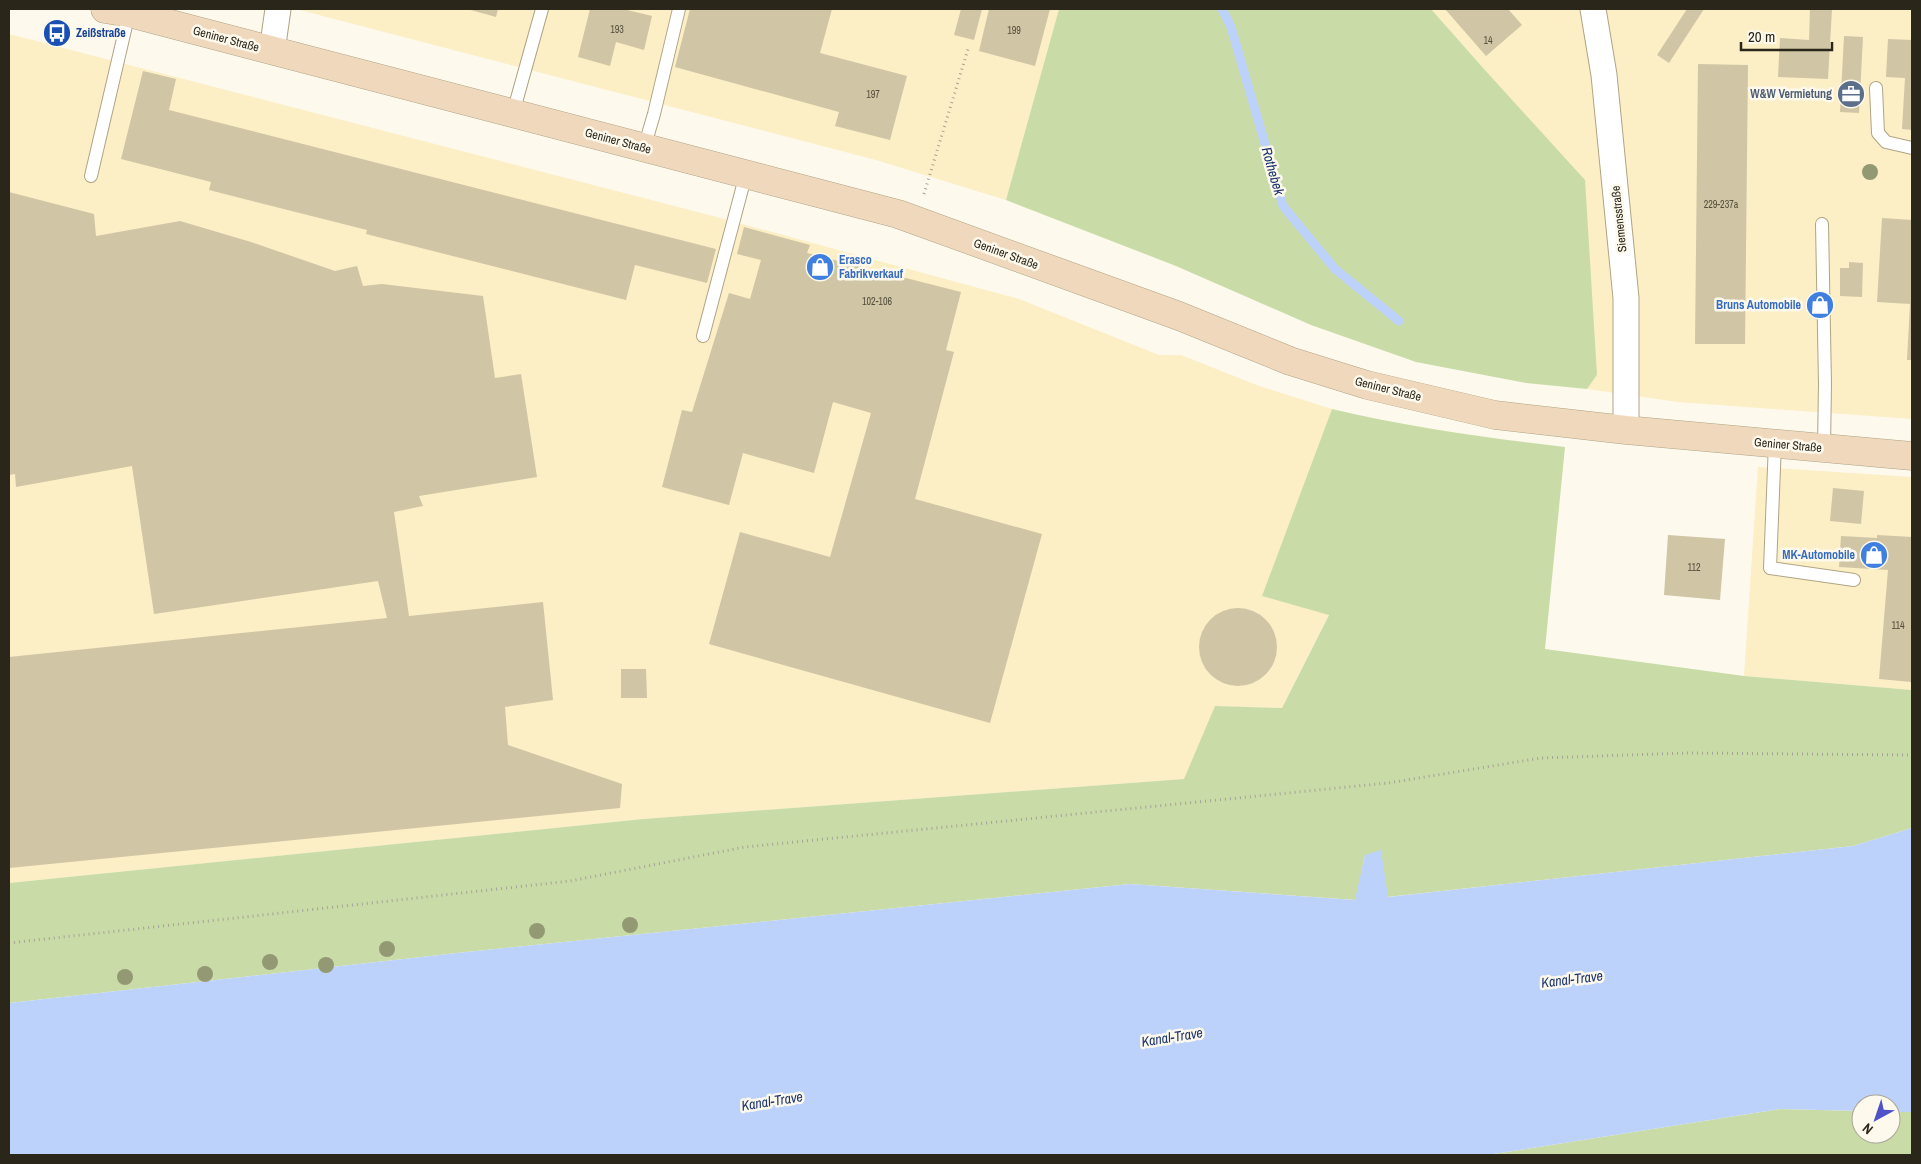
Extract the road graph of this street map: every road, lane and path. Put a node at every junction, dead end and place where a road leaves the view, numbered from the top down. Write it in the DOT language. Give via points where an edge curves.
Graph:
graph roads {
  1 [pos="278,9"];
  2 [pos="542,9"];
  3 [pos="679,9"];
  4 [pos="1594,9"];
  5 [pos="117,11"];
  6 [pos="968,49"];
  7 [pos="272,51"];
  8 [pos="1876,88"];
  9 [pos="513,113"];
  10 [pos="644,148"];
  11 [pos="1912,148"];
  12 [pos="746,174"];
  13 [pos="91,176"];
  14 [pos="916,221"];
  15 [pos="1822,224"];
  16 [pos="703,336"];
  17 [pos="1626,430"];
  18 [pos="1775,444"];
  19 [pos="1824,448"];
  20 [pos="1912,456"];
  21 [pos="1854,580"];
  22 [pos="1912,755"];
  23 [pos="9,943"];
  1 -- 7 [label="street"];
  2 -- 9 [label="lane"];
  3 -- 10 [label="lane"];
  4 -- 17 [label="street, Siemensstraße" via="1604,75 1626,298"];
  5 -- 7 [label="main road, Geniner Straße"];
  5 -- 13 [label="lane"];
  6 -- 14 [label="path"];
  7 -- 9 [label="main road, Geniner Straße"];
  8 -- 11 [label="lane" via="1878,133 1886,142"];
  9 -- 10 [label="main road, Geniner Straße"];
  10 -- 12 [label="main road, Geniner Straße"];
  12 -- 14 [label="main road, Geniner Straße"];
  12 -- 16 [label="lane"];
  14 -- 17 [label="main road, Geniner Straße" via="1179,316 1290,361 1367,385 1495,415"];
  15 -- 19 [label="lane"];
  17 -- 18 [label="main road, Geniner Straße"];
  18 -- 19 [label="main road, Geniner Straße"];
  18 -- 21 [label="lane" via="1770,568"];
  19 -- 20 [label="main road, Geniner Straße"];
  22 -- 23 [label="path" via="1688,753 1540,758 1388,783 745,847 570,881"];
}
